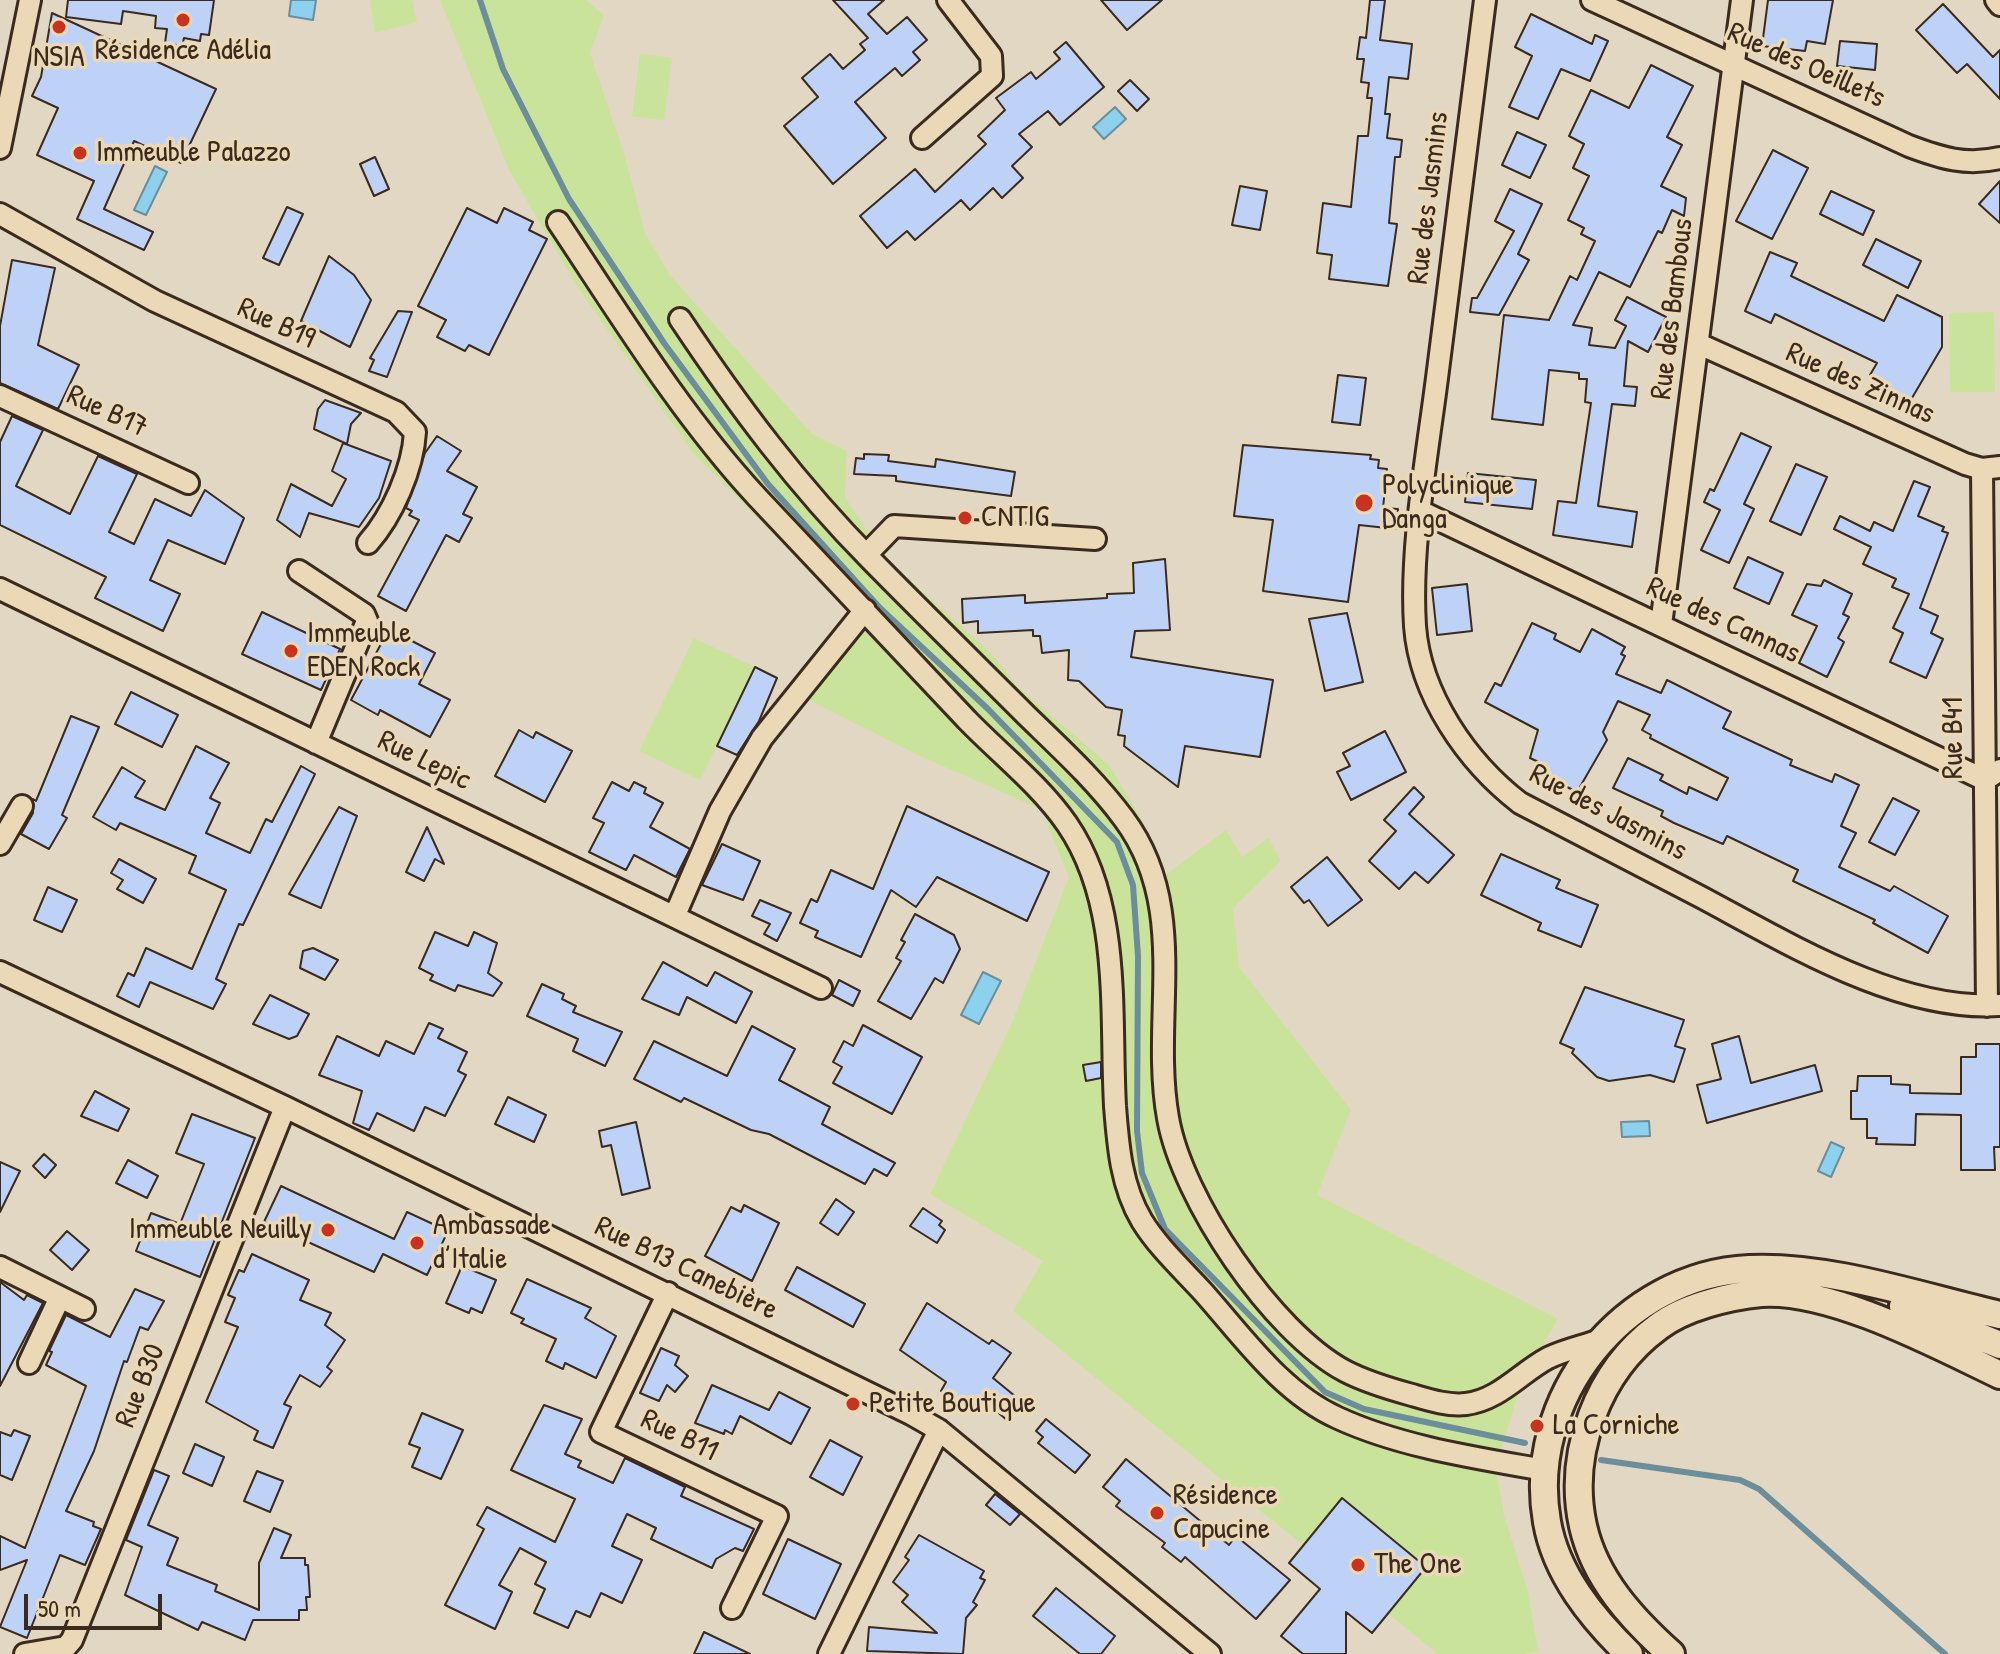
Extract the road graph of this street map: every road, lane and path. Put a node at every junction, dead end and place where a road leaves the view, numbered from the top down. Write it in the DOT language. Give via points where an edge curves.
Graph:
graph roads {
  1 [pos="30,0"];
  2 [pos="948,0"];
  3 [pos="1485,0"];
  4 [pos="1592,0"];
  5 [pos="1742,0"];
  6 [pos="1996,0"];
  7 [pos="2000,5"];
  8 [pos="1734,67"];
  9 [pos="922,138"];
  10 [pos="0,148"];
  11 [pos="2000,158"];
  12 [pos="0,214"];
  13 [pos="558,222"];
  14 [pos="680,319"];
  15 [pos="1699,344"];
  16 [pos="0,396"];
  17 [pos="1991,468"];
  18 [pos="188,483"];
  19 [pos="1420,511"];
  20 [pos="1095,539"];
  21 [pos="368,543"];
  22 [pos="866,555"];
  23 [pos="299,571"];
  24 [pos="0,589"];
  25 [pos="865,610"];
  26 [pos="1661,625"];
  27 [pos="316,743"];
  28 [pos="1992,775"];
  29 [pos="22,806"];
  30 [pos="0,844"];
  31 [pos="675,915"];
  32 [pos="0,972"];
  33 [pos="821,988"];
  34 [pos="1993,1006"];
  35 [pos="285,1107"];
  36 [pos="0,1267"];
  37 [pos="1828,1276"];
  38 [pos="668,1293"];
  39 [pos="60,1297"];
  40 [pos="84,1309"];
  41 [pos="2000,1315"];
  42 [pos="1600,1340"];
  43 [pos="2000,1345"];
  44 [pos="29,1363"];
  45 [pos="2000,1375"];
  46 [pos="939,1430"];
  47 [pos="1544,1470"];
  48 [pos="732,1608"];
  49 [pos="25,1654"];
  50 [pos="829,1654"];
  51 [pos="1210,1654"];
  52 [pos="1629,1654"];
  53 [pos="1671,1654"];
  1 -- 10 [label="street"];
  2 -- 9 [label="street" via="994,67 984,87"];
  3 -- 19 [label="street, Rue des Jasmins"];
  4 -- 8 [label="street, Rue des Oeillets"];
  5 -- 8 [label="street, Rue des Bambous"];
  6 -- 7 [label="street"];
  8 -- 11 [label="street, Rue des Oeillets" via="1947,160 1979,163"];
  8 -- 15 [label="street, Rue des Bambous"];
  12 -- 21 [label="street, Rue B19" via="155,301 409,422 415,432 408,467 384,522"];
  13 -- 25 [label="street" via="728,465"];
  14 -- 22 [label="street" via="755,430"];
  15 -- 17 [label="street, Rue des Zinnas"];
  15 -- 26 [label="street, Rue des Bambous"];
  16 -- 18 [label="street, Rue B17"];
  17 -- 28 [label="street, Rue B41"];
  19 -- 26 [label="street, Rue des Cannas"];
  19 -- 34 [label="street, Rue des Jasmins" via="1415,627 1423,661 1447,722 1504,790 1821,959 1913,993"];
  20 -- 22 [label="street" via="894,526"];
  22 -- 42 [label="street" via="1093,781 1137,839 1153,873 1165,935 1161,1075 1168,1123 1193,1193 1232,1256 1279,1316 1345,1371 1390,1389 1450,1403 1487,1398 1549,1357"];
  23 -- 27 [label="street" via="367,621"];
  24 -- 27 [label="street, Rue Lepic"];
  25 -- 31 [label="street" via="762,738 720,811"];
  25 -- 47 [label="street" via="1047,799 1088,864 1110,970 1115,1109 1124,1180 1142,1220 1164,1249 1289,1387 1318,1408 1418,1443"];
  26 -- 28 [label="street, Rue des Cannas"];
  27 -- 31 [label="street, Rue Lepic"];
  28 -- 34 [label="street, Rue B41"];
  29 -- 30 [label="street"];
  31 -- 33 [label="street, Rue Lepic"];
  32 -- 35 [label="street, Rue B13 Canebière"];
  35 -- 38 [label="street, Rue B13 Canebière"];
  35 -- 49 [label="street, Rue B30" via="72,1640 66,1647"];
  36 -- 39 [label="street"];
  37 -- 41 [label="main road"];
  37 -- 42 [label="main road" via="1748,1269 1710,1276 1656,1296"];
  37 -- 43 [label="main road"];
  38 -- 46 [label="street, Rue B13 Canebière"];
  38 -- 48 [label="street, Rue B11" via="601,1432 777,1516"];
  39 -- 40 [label="street"];
  39 -- 44 [label="street"];
  42 -- 47 [label="main road" via="1565,1391"];
  45 -- 53 [label="main road" via="1916,1335 1800,1296 1762,1293 1727,1300 1660,1324 1608,1383 1581,1448 1578,1474 1583,1526 1607,1584 1633,1620"];
  46 -- 50 [label="street"];
  46 -- 51 [label="street, Rue B13 Canebière"];
  47 -- 52 [label="main road" via="1547,1524 1560,1560 1576,1594"];
}
